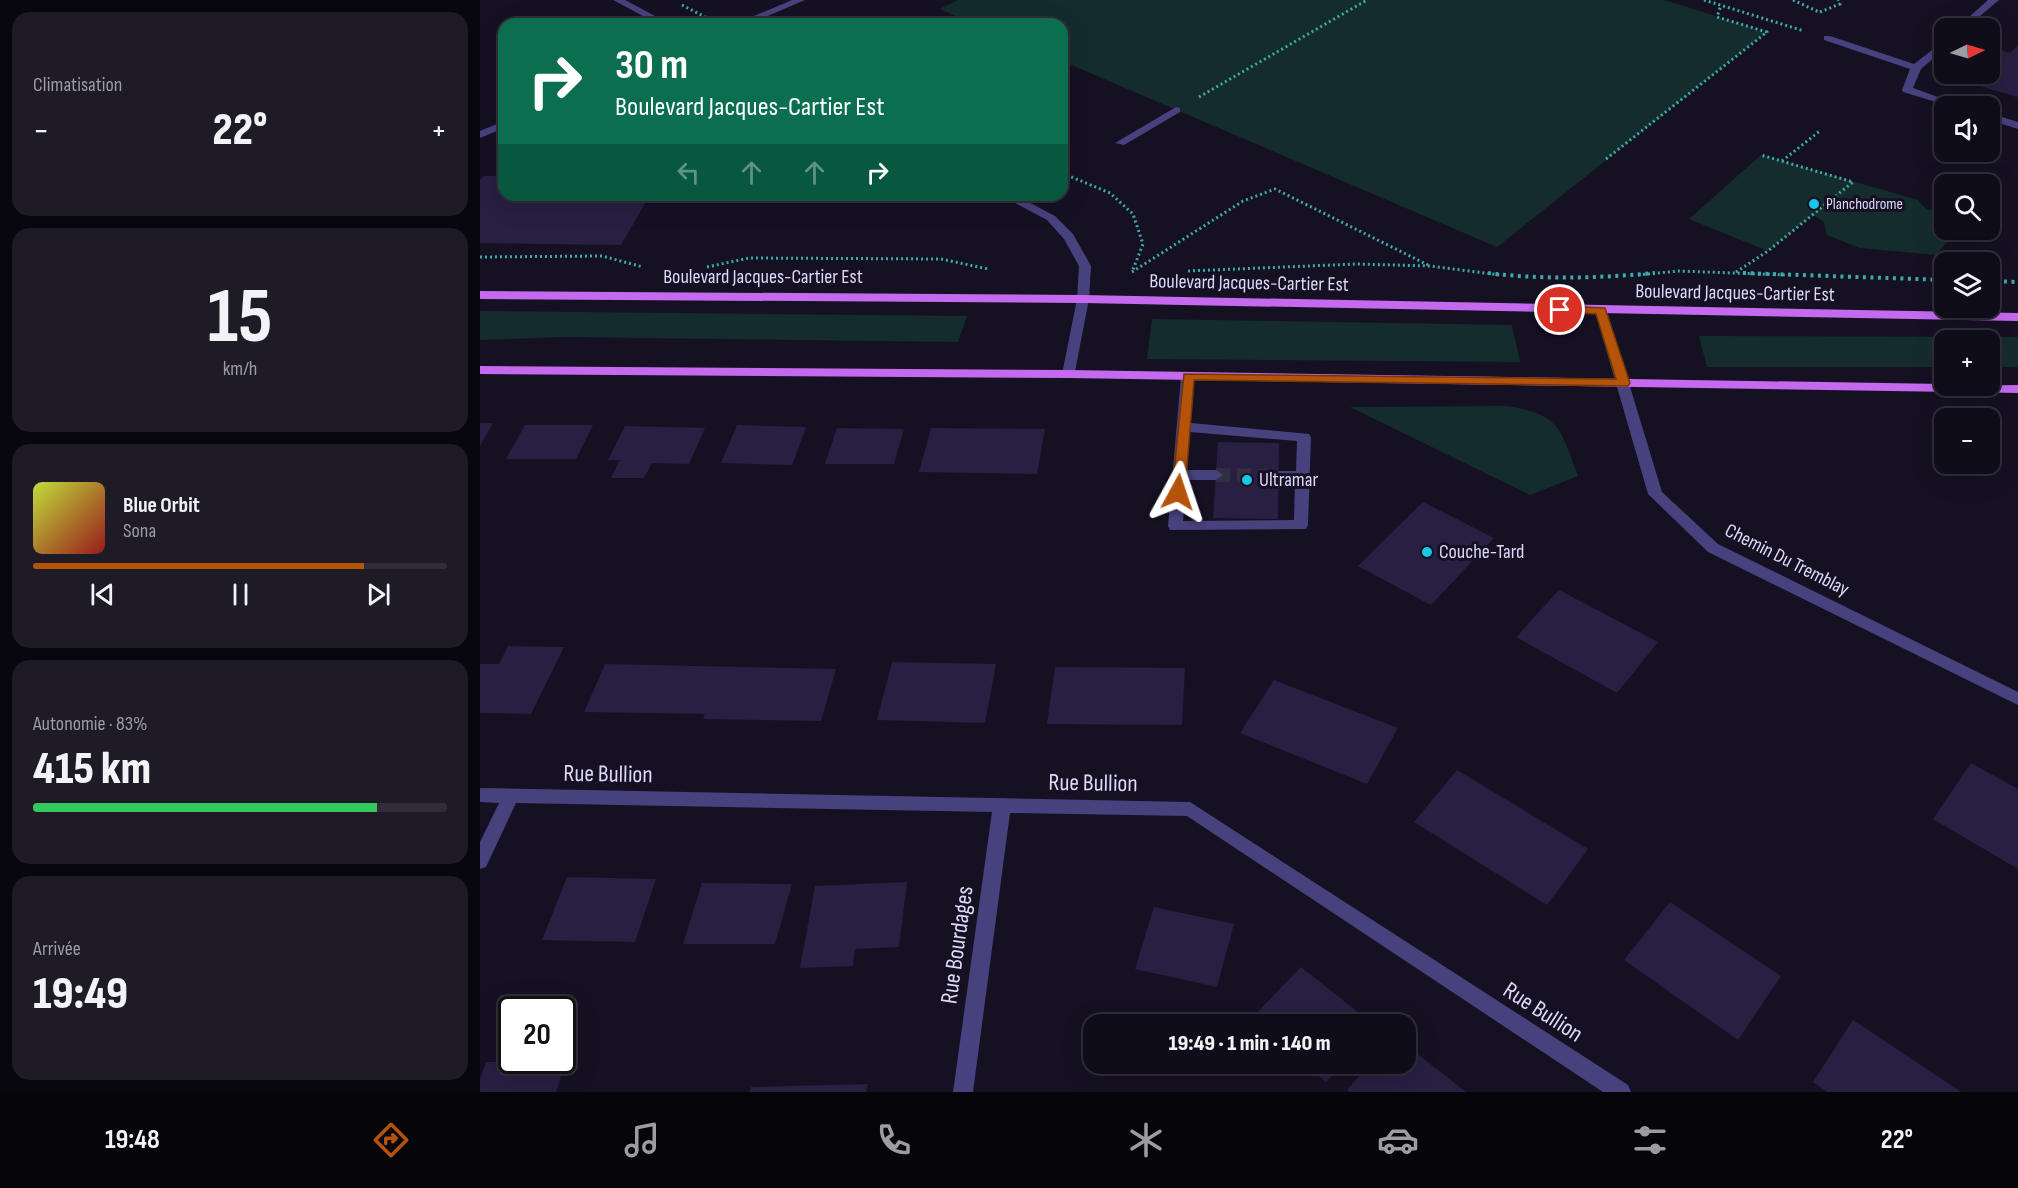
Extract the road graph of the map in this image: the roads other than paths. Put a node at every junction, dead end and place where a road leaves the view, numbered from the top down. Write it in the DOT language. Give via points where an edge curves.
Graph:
graph roads {
  1 [pos="618,0"];
  2 [pos="800,0"];
  3 [pos="1994,0"];
  4 [pos="653,18"];
  5 [pos="755,18"];
  6 [pos="1973,18"];
  7 [pos="1827,38"];
  8 [pos="1934,53"];
  9 [pos="1916,68"];
  10 [pos="1934,98"];
  11 [pos="1176,110"];
  12 [pos="2000,120"];
  13 [pos="2018,126"];
  14 [pos="498,127"];
  15 [pos="480,135"];
  16 [pos="1120,143"];
  17 [pos="1018,201"];
  18 [pos="480,295"];
  19 [pos="1083,299"];
  20 [pos="1601,311"];
  21 [pos="2018,317"];
  22 [pos="480,370"];
  23 [pos="1069,374"];
  24 [pos="1188,376"];
  25 [pos="1623,383"];
  26 [pos="2018,389"];
  27 [pos="1184,427"];
  28 [pos="1180,475"];
  29 [pos="1216,475"];
  30 [pos="1279,476"];
  31 [pos="1303,476"];
  32 [pos="2018,699"];
  33 [pos="480,795"];
  34 [pos="510,796"];
  35 [pos="1002,805"];
  36 [pos="480,861"];
  37 [pos="963,1092"];
  38 [pos="1621,1092"];
  1 -- 4 [label="street"];
  2 -- 5 [label="street"];
  3 -- 6 [label="street"];
  7 -- 9 [label="street"];
  8 -- 9 [label="street"];
  9 -- 10 [label="street" via="1907,90"];
  11 -- 16 [label="street"];
  12 -- 13 [label="street"];
  14 -- 15 [label="street"];
  17 -- 19 [label="street" via="1051,218 1070,237 1086,271"];
  18 -- 19 [label="main road, Boulevard Jacques-Cartier Est"];
  19 -- 20 [label="main road, Boulevard Jacques-Cartier Est"];
  19 -- 23 [label="street"];
  20 -- 21 [label="main road, Boulevard Jacques-Cartier Est"];
  20 -- 25 [label="street, Chemin Du Tremblay"];
  22 -- 23 [label="main road"];
  23 -- 24 [label="main road"];
  24 -- 25 [label="main road"];
  24 -- 27 [label="street"];
  25 -- 26 [label="main road"];
  25 -- 32 [label="street, Chemin Du Tremblay" via="1655,494 1713,548"];
  27 -- 28 [label="street"];
  27 -- 31 [label="street" via="1304,437"];
  28 -- 29 [label="street"];
  28 -- 31 [label="street" via="1175,526 1301,525"];
  30 -- 31 [label="street"];
  33 -- 34 [label="street, Rue Bullion"];
  34 -- 35 [label="street, Rue Bullion"];
  34 -- 36 [label="street"];
  35 -- 37 [label="street, Rue Bourdages"];
  35 -- 38 [label="street, Rue Bullion" via="1190,809"];
}
